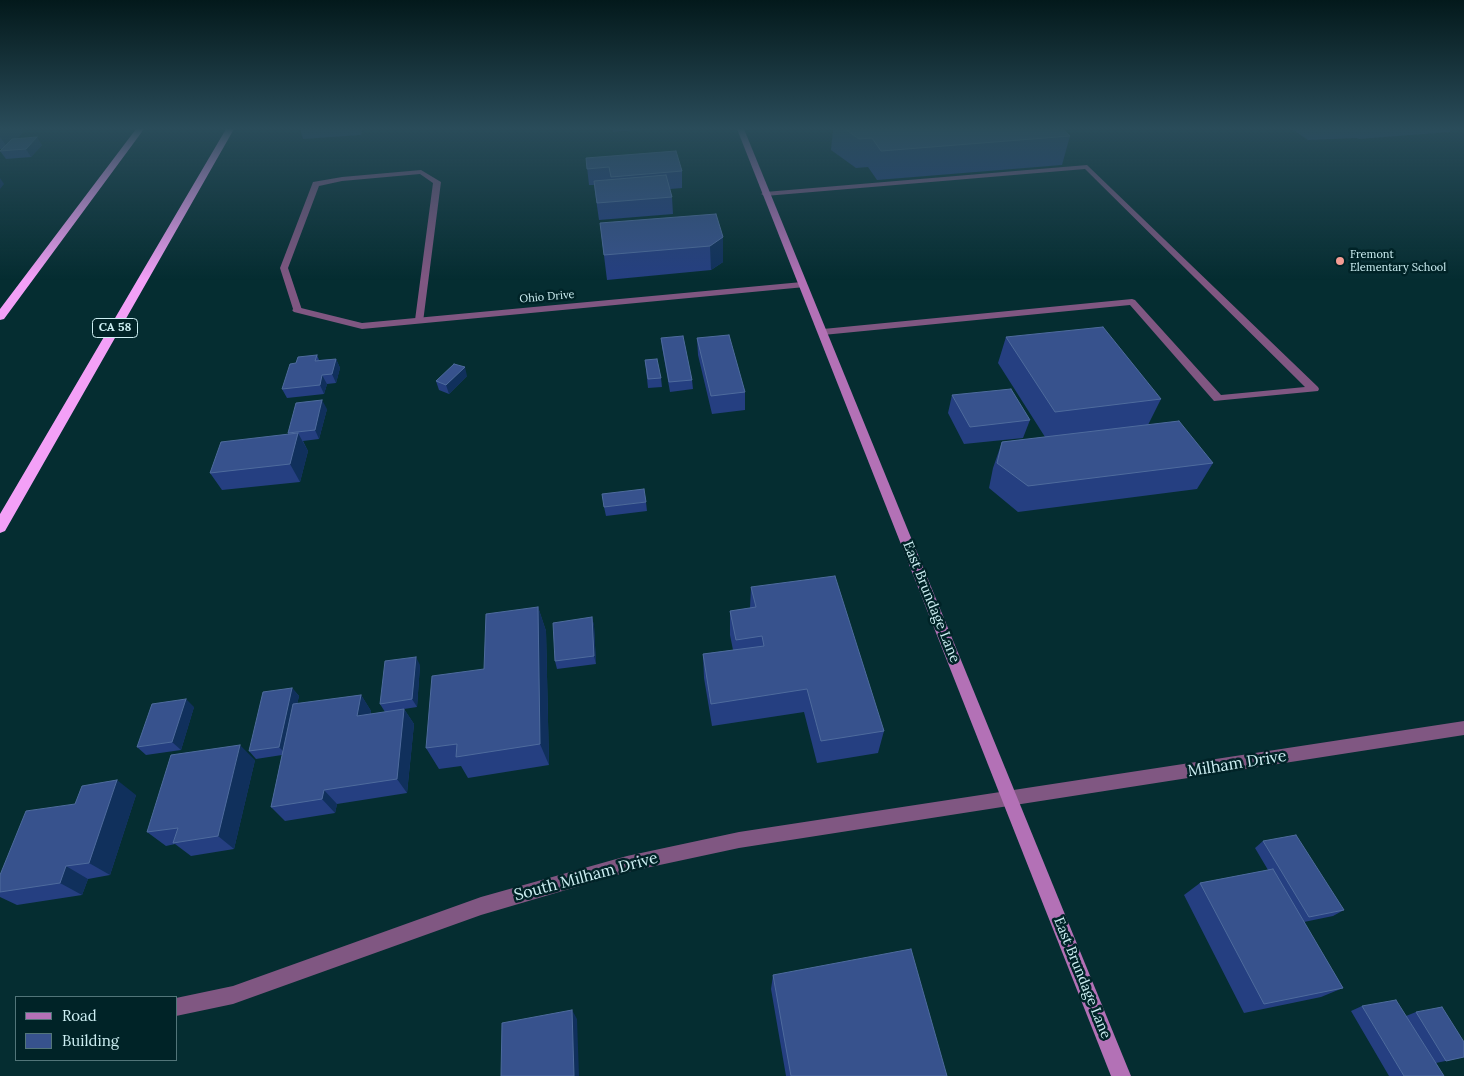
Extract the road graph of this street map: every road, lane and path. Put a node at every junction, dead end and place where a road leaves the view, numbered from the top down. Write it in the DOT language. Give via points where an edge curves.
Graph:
graph roads {
  1 [pos="102,179"];
  2 [pos="201,179"];
  3 [pos="341,179"];
  4 [pos="433,179"];
  5 [pos="759,179"];
  6 [pos="955,179"];
  7 [pos="1099,179"];
  8 [pos="765,194"];
  9 [pos="802,285"];
  10 [pos="0,316"];
  11 [pos="420,320"];
  12 [pos="823,332"];
  13 [pos="0,527"];
  14 [pos="1464,728"];
  15 [pos="1009,800"];
  16 [pos="178,1007"];
  17 [pos="1121,1076"];
  1 -- 10 [label="highway"];
  2 -- 13 [label="highway, CA 58"];
  3 -- 11 [label="street, Ohio Drive" via="316,184 284,268 297,310 362,326"];
  4 -- 11 [label="street, Ohio Drive" via="437,182"];
  5 -- 8 [label="main road, East Brundage Lane"];
  6 -- 8 [label="street"];
  7 -- 12 [label="street" via="1314,389 1218,399 1132,302"];
  8 -- 9 [label="main road, East Brundage Lane"];
  9 -- 11 [label="street, Ohio Drive"];
  9 -- 12 [label="main road, East Brundage Lane"];
  12 -- 15 [label="main road, East Brundage Lane"];
  14 -- 15 [label="street, Milham Drive"];
  15 -- 16 [label="street, South Milham Drive" via="739,840 627,864 481,906 234,995"];
  15 -- 17 [label="main road, East Brundage Lane"];
}
